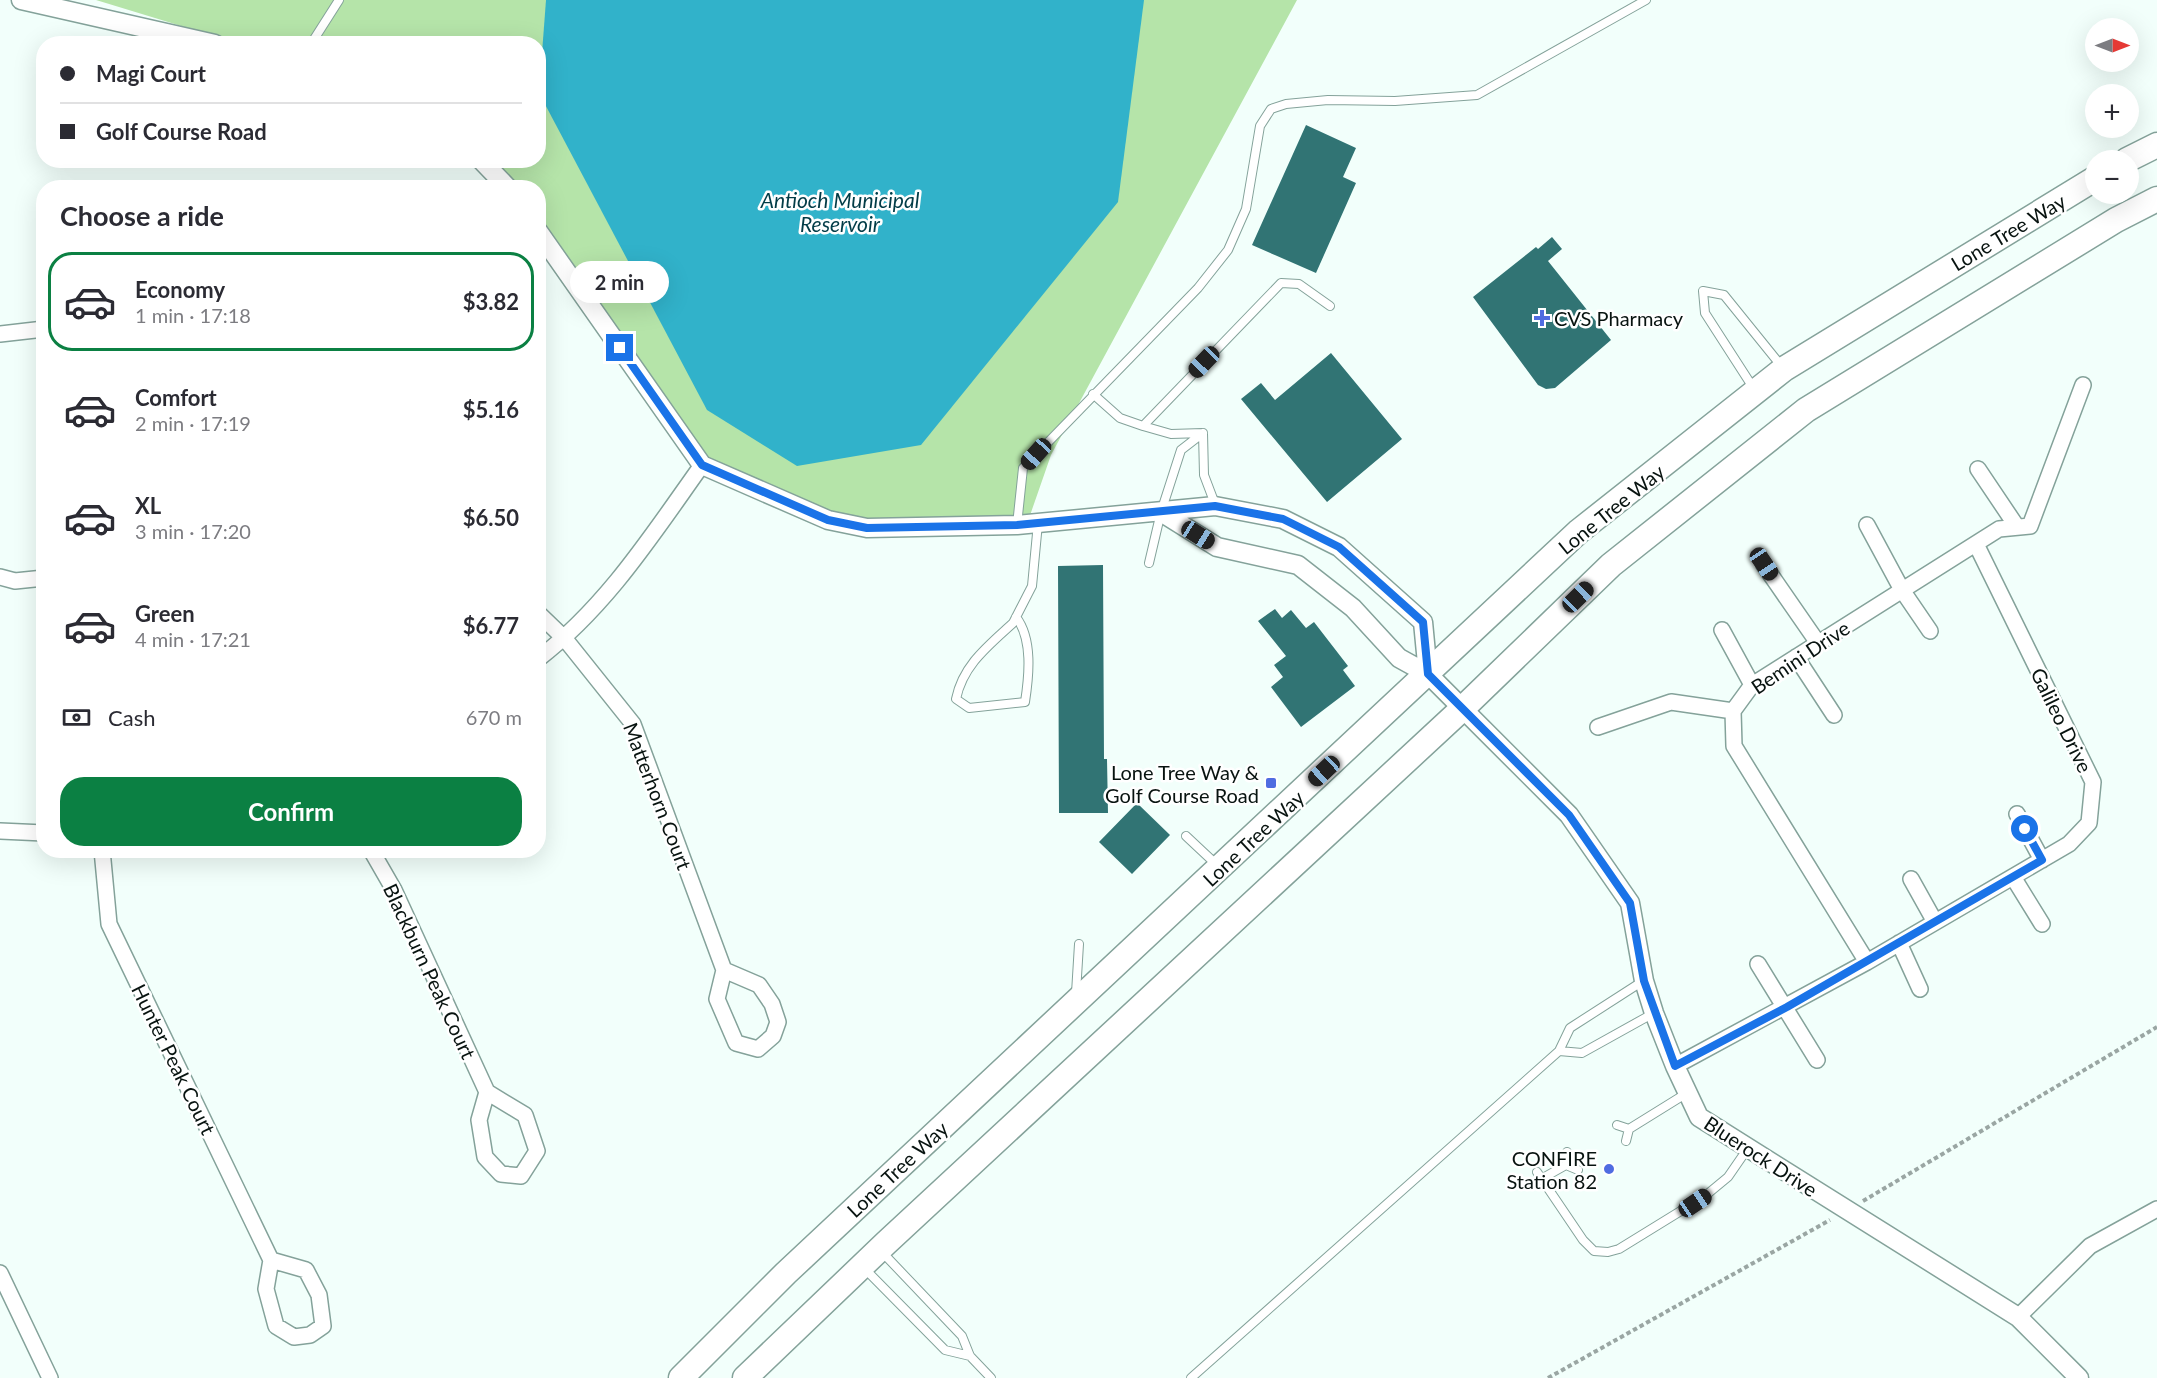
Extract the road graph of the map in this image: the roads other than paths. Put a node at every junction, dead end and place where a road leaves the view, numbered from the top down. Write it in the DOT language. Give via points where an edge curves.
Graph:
graph roads {
  1 [pos="21,0"];
  2 [pos="339,0"];
  3 [pos="1646,0"];
  4 [pos="180,36"];
  5 [pos="316,36"];
  6 [pos="2157,145"];
  7 [pos="2139,154"];
  8 [pos="489,168"];
  9 [pos="500,180"];
  10 [pos="2085,185"];
  11 [pos="2157,199"];
  12 [pos="546,242"];
  13 [pos="1330,306"];
  14 [pos="36,330"];
  15 [pos="0,334"];
  16 [pos="1784,369"];
  17 [pos="2083,385"];
  18 [pos="1756,393"];
  19 [pos="1093,394"];
  20 [pos="1143,426"];
  21 [pos="1203,433"];
  22 [pos="702,465"];
  23 [pos="1978,469"];
  24 [pos="1215,506"];
  25 [pos="1161,512"];
  26 [pos="1038,524"];
  27 [pos="1017,525"];
  28 [pos="1867,525"];
  29 [pos="2024,527"];
  30 [pos="1976,544"];
  31 [pos="1149,563"];
  32 [pos="1764,564"];
  33 [pos="0,577"];
  34 [pos="36,579"];
  35 [pos="1902,590"];
  36 [pos="1016,617"];
  37 [pos="546,621"];
  38 [pos="1722,630"];
  39 [pos="1930,631"];
  40 [pos="565,639"];
  41 [pos="1818,643"];
  42 [pos="546,653"];
  43 [pos="1796,657"];
  44 [pos="1428,674"];
  45 [pos="1752,685"];
  46 [pos="1462,709"];
  47 [pos="1733,711"];
  48 [pos="1834,715"];
  49 [pos="1598,727"];
  50 [pos="2017,813"];
  51 [pos="0,831"];
  52 [pos="36,833"];
  53 [pos="1186,836"];
  54 [pos="103,858"];
  55 [pos="376,858"];
  56 [pos="2042,860"];
  57 [pos="1221,868"];
  58 [pos="2013,877"];
  59 [pos="1911,879"];
  60 [pos="1935,922"];
  61 [pos="2042,924"];
  62 [pos="1899,943"];
  63 [pos="1079,944"];
  64 [pos="1867,962"];
  65 [pos="1758,964"];
  66 [pos="724,970"];
  67 [pos="1644,981"];
  68 [pos="1920,989"];
  69 [pos="1075,1004"];
  70 [pos="1787,1007"];
  71 [pos="1654,1013"];
  72 [pos="1559,1051"];
  73 [pos="1817,1060"];
  74 [pos="1675,1066"];
  75 [pos="487,1092"];
  76 [pos="1687,1093"];
  77 [pos="1617,1125"];
  78 [pos="1629,1129"];
  79 [pos="1626,1141"];
  80 [pos="1748,1148"];
  81 [pos="1567,1152"];
  82 [pos="1566,1165"];
  83 [pos="1578,1170"];
  84 [pos="2157,1209"];
  85 [pos="880,1249"];
  86 [pos="271,1260"];
  87 [pos="862,1266"];
  88 [pos="0,1274"];
  89 [pos="2018,1317"];
  90 [pos="970,1356"];
  91 [pos="50,1378"];
  92 [pos="681,1378"];
  93 [pos="745,1378"];
  94 [pos="991,1378"];
  95 [pos="1191,1378"];
  96 [pos="2079,1378"];
  1 -- 4 [label="street"];
  2 -- 5 [label="lane"];
  3 -- 19 [label="lane" via="1477,95 1395,101 1328,100 1271,109 1260,126 1246,209 1228,250 1198,288"];
  6 -- 7 [label="main road"];
  8 -- 9 [label="street"];
  10 -- 16 [label="main road, Lone Tree Way"];
  11 -- 46 [label="main road" via="2116,220 1806,410 1611,565"];
  12 -- 22 [label="street"];
  13 -- 20 [label="lane" via="1299,284 1281,283"];
  14 -- 15 [label="street"];
  16 -- 18 [label="main road, Lone Tree Way"];
  16 -- 18 [label="lane" via="1724,295 1703,291 1705,313"];
  17 -- 29 [label="street"];
  18 -- 44 [label="main road, Lone Tree Way" via="1578,532"];
  19 -- 20 [label="lane" via="1120,418"];
  19 -- 27 [label="lane" via="1023,468"];
  20 -- 21 [label="lane" via="1171,434"];
  21 -- 24 [label="lane" via="1204,475"];
  21 -- 25 [label="lane" via="1181,450"];
  22 -- 27 [label="street" via="828,520 867,528"];
  22 -- 40 [label="street" via="617,584"];
  23 -- 29 [label="street"];
  24 -- 25 [label="street"];
  24 -- 44 [label="street" via="1283,519 1339,547 1423,622"];
  25 -- 26 [label="street"];
  25 -- 31 [label="lane"];
  25 -- 44 [label="street, Bluerock Drive" via="1217,546 1298,565 1353,608 1400,658"];
  26 -- 27 [label="street"];
  26 -- 36 [label="lane" via="1032,586"];
  28 -- 35 [label="street"];
  29 -- 30 [label="street, Bemini Drive" via="1999,529"];
  30 -- 35 [label="street, Bemini Drive"];
  30 -- 56 [label="street, Galileo Drive" via="2093,783 2089,823 2069,844"];
  32 -- 41 [label="street"];
  33 -- 34 [label="street"];
  35 -- 39 [label="street"];
  35 -- 41 [label="street, Bemini Drive"];
  36 -- 36 [label="lane" via="974,660 959,683 956,699 961,704 969,708 1024,702 1028,657 1023,626"];
  37 -- 40 [label="street, Matterhorn Court"];
  38 -- 45 [label="street"];
  40 -- 42 [label="street"];
  40 -- 66 [label="street, Matterhorn Court" via="633,724"];
  41 -- 43 [label="street, Bemini Drive"];
  43 -- 45 [label="street, Bemini Drive"];
  43 -- 48 [label="street"];
  44 -- 46 [label="street, Bluerock Drive"];
  44 -- 57 [label="main road, Lone Tree Way"];
  45 -- 47 [label="street, Bemini Drive"];
  46 -- 67 [label="street, Bluerock Drive" via="1569,815 1630,903"];
  46 -- 85 [label="main road"];
  47 -- 49 [label="street" via="1671,702"];
  47 -- 64 [label="street, Bemini Drive" via="1734,746"];
  50 -- 56 [label="street"];
  51 -- 52 [label="street"];
  53 -- 57 [label="lane"];
  54 -- 86 [label="street, Hunter Peak Court" via="109,924"];
  55 -- 75 [label="street, Blackburn Peak Court"];
  56 -- 58 [label="street, Galileo Drive"];
  57 -- 69 [label="main road, Lone Tree Way"];
  58 -- 60 [label="street, Galileo Drive"];
  58 -- 61 [label="street"];
  59 -- 60 [label="street"];
  60 -- 62 [label="street, Galileo Drive"];
  62 -- 64 [label="street, Galileo Drive"];
  62 -- 68 [label="street"];
  63 -- 69 [label="lane"];
  64 -- 70 [label="street, Galileo Drive"];
  65 -- 70 [label="street"];
  66 -- 66 [label="street" via="717,999 736,1044 758,1050 773,1036 778,1022 772,1004 759,985"];
  67 -- 71 [label="street, Bluerock Drive"];
  67 -- 72 [label="lane" via="1570,1028"];
  69 -- 92 [label="main road, Lone Tree Way" via="786,1273"];
  70 -- 73 [label="street"];
  70 -- 74 [label="street, Galileo Drive"];
  71 -- 72 [label="lane" via="1582,1053"];
  71 -- 74 [label="street, Bluerock Drive"];
  72 -- 95 [label="lane"];
  74 -- 76 [label="street, Bluerock Drive"];
  75 -- 75 [label="street" via="479,1120 485,1157 501,1174 521,1176 537,1151 525,1115"];
  76 -- 78 [label="lane"];
  76 -- 80 [label="street, Bluerock Drive" via="1700,1117"];
  77 -- 78 [label="lane"];
  78 -- 79 [label="lane"];
  80 -- 82 [label="lane" via="1728,1177 1705,1196 1608,1252 1594,1251 1583,1240 1539,1175"];
  80 -- 89 [label="street, Bluerock Drive"];
  81 -- 82 [label="lane"];
  82 -- 83 [label="lane"];
  84 -- 89 [label="street" via="2090,1246"];
  85 -- 87 [label="main road"];
  85 -- 90 [label="lane" via="962,1336"];
  86 -- 86 [label="street" via="266,1289 276,1326 294,1337 310,1335 323,1326 319,1295 306,1270"];
  87 -- 90 [label="lane" via="945,1350"];
  87 -- 93 [label="main road"];
  88 -- 91 [label="street"];
  89 -- 96 [label="street, Bluerock Drive"];
  90 -- 94 [label="lane"];
}
